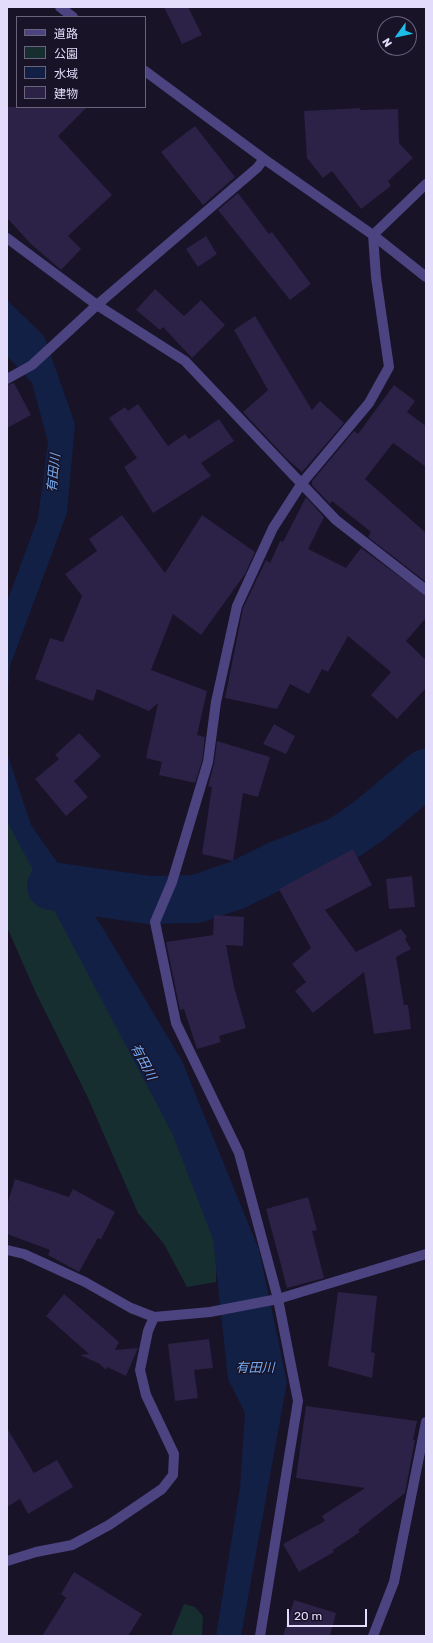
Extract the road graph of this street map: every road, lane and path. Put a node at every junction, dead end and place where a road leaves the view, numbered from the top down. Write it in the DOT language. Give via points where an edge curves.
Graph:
graph roads {
  1 [pos="60,7"];
  2 [pos="72,16"];
  3 [pos="146,72"];
  4 [pos="264,159"];
  5 [pos="426,184"];
  6 [pos="373,236"];
  7 [pos="7,238"];
  8 [pos="426,277"];
  9 [pos="97,305"];
  10 [pos="7,379"];
  11 [pos="302,484"];
  12 [pos="426,590"];
  13 [pos="7,1250"];
  14 [pos="426,1254"];
  15 [pos="278,1299"];
  16 [pos="154,1317"];
  17 [pos="426,1422"];
  18 [pos="7,1561"];
  19 [pos="260,1636"];
  20 [pos="373,1636"];
  1 -- 2 [label="street"];
  3 -- 4 [label="street"];
  4 -- 6 [label="street"];
  4 -- 9 [label="street" via="257,168"];
  5 -- 6 [label="street"];
  6 -- 8 [label="street"];
  6 -- 11 [label="street" via="389,367 369,403"];
  7 -- 9 [label="street"];
  9 -- 10 [label="street" via="32,365"];
  9 -- 11 [label="street" via="185,361"];
  11 -- 12 [label="street" via="336,520"];
  11 -- 15 [label="street" via="273,528 237,606 216,702 208,762 172,882 155,922 176,1023 239,1153"];
  13 -- 16 [label="street" via="24,1254"];
  14 -- 15 [label="street"];
  15 -- 16 [label="street" via="210,1312"];
  15 -- 19 [label="street" via="298,1402"];
  16 -- 18 [label="street" via="148,1331 140,1370 146,1395 174,1454 173,1475 162,1489 109,1525 78,1542"];
  17 -- 20 [label="street" via="394,1582"];
}
